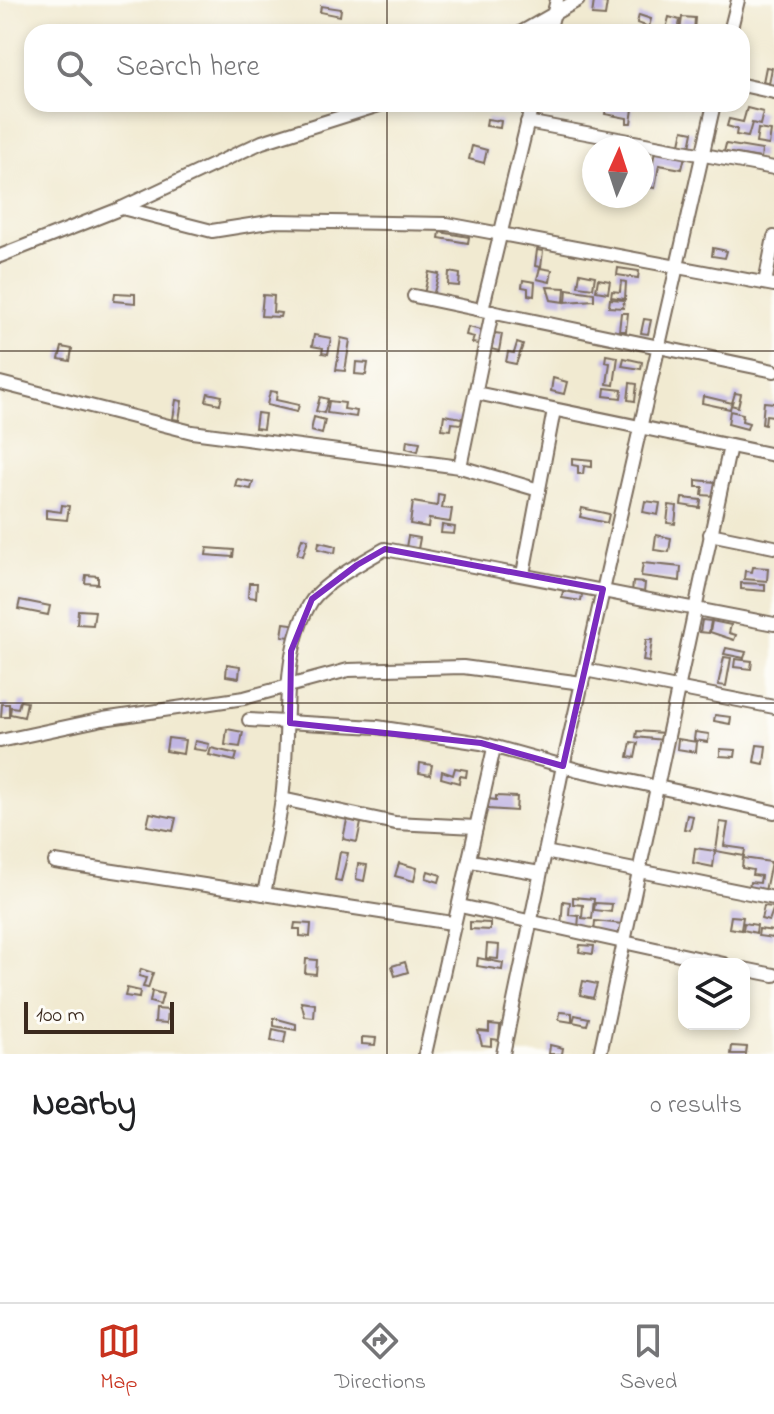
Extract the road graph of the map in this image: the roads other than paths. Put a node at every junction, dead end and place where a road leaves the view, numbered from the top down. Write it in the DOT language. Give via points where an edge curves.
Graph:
graph roads {
  1 [pos="557,0"];
  2 [pos="578,0"];
  3 [pos="738,0"];
  4 [pos="553,14"];
  5 [pos="536,24"];
  6 [pos="551,24"];
  7 [pos="732,24"];
  8 [pos="750,87"];
  9 [pos="774,92"];
  10 [pos="357,112"];
  11 [pos="530,112"];
  12 [pos="712,112"];
  13 [pos="527,122"];
  14 [pos="703,153"];
  15 [pos="774,168"];
  16 [pos="122,208"];
  17 [pos="500,234"];
  18 [pos="774,237"];
  19 [pos="0,256"];
  20 [pos="677,267"];
  21 [pos="770,284"];
  22 [pos="414,296"];
  23 [pos="487,311"];
  24 [pos="659,346"];
  25 [pos="774,371"];
  26 [pos="0,383"];
  27 [pos="476,393"];
  28 [pos="554,410"];
  29 [pos="640,427"];
  30 [pos="730,446"];
  31 [pos="774,455"];
  32 [pos="460,467"];
  33 [pos="539,490"];
  34 [pos="710,534"];
  35 [pos="774,547"];
  36 [pos="523,574"];
  37 [pos="603,589"];
  38 [pos="694,607"];
  39 [pos="774,624"];
  40 [pos="583,676"];
  41 [pos="288,686"];
  42 [pos="677,688"];
  43 [pos="774,707"];
  44 [pos="249,720"];
  45 [pos="290,723"];
  46 [pos="0,741"];
  47 [pos="494,748"];
  48 [pos="563,766"];
  49 [pos="655,787"];
  50 [pos="282,799"];
  51 [pos="774,812"];
  52 [pos="476,827"];
  53 [pos="545,852"];
  54 [pos="471,861"];
  55 [pos="55,862"];
  56 [pos="639,871"];
  57 [pos="540,873"];
  58 [pos="264,894"];
  59 [pos="774,898"];
  60 [pos="460,906"];
  61 [pos="531,920"];
  62 [pos="452,923"];
  63 [pos="625,941"];
  64 [pos="698,958"];
  65 [pos="750,970"];
  66 [pos="774,975"];
  67 [pos="425,1054"];
  68 [pos="503,1054"];
  69 [pos="600,1054"];
  1 -- 4 [label="street"];
  2 -- 4 [label="street"];
  3 -- 7 [label="street"];
  4 -- 5 [label="street"];
  4 -- 6 [label="street"];
  8 -- 9 [label="street"];
  10 -- 16 [label="street" via="262,142"];
  11 -- 13 [label="street"];
  12 -- 14 [label="street"];
  13 -- 14 [label="street"];
  13 -- 17 [label="street"];
  14 -- 15 [label="street"];
  14 -- 20 [label="street"];
  16 -- 17 [label="street" via="212,231 275,221 447,224"];
  16 -- 19 [label="street"];
  17 -- 20 [label="street"];
  17 -- 23 [label="street"];
  18 -- 21 [label="street"];
  20 -- 21 [label="street"];
  20 -- 24 [label="street"];
  22 -- 23 [label="street"];
  23 -- 24 [label="street"];
  23 -- 27 [label="street"];
  24 -- 25 [label="street"];
  24 -- 29 [label="street"];
  26 -- 32 [label="street" via="192,432"];
  27 -- 28 [label="street"];
  27 -- 32 [label="street"];
  28 -- 29 [label="street"];
  28 -- 33 [label="street"];
  29 -- 30 [label="street"];
  29 -- 37 [label="street"];
  30 -- 31 [label="street"];
  30 -- 34 [label="street"];
  32 -- 33 [label="street"];
  33 -- 36 [label="street"];
  34 -- 35 [label="street"];
  34 -- 38 [label="street"];
  36 -- 37 [label="street"];
  36 -- 41 [label="street" via="385,549 312,599 291,651"];
  37 -- 38 [label="street"];
  37 -- 40 [label="street"];
  38 -- 39 [label="street"];
  38 -- 42 [label="street"];
  40 -- 41 [label="street" via="410,666 348,670"];
  40 -- 42 [label="street"];
  40 -- 48 [label="street"];
  41 -- 45 [label="street"];
  41 -- 46 [label="street"];
  42 -- 43 [label="street"];
  42 -- 49 [label="street"];
  44 -- 45 [label="street"];
  45 -- 47 [label="street" via="377,727"];
  45 -- 50 [label="street"];
  47 -- 48 [label="street"];
  47 -- 52 [label="street"];
  48 -- 49 [label="street"];
  48 -- 53 [label="street"];
  49 -- 51 [label="street"];
  49 -- 56 [label="street"];
  50 -- 52 [label="street" via="395,823"];
  50 -- 58 [label="street"];
  52 -- 54 [label="street"];
  53 -- 56 [label="street"];
  53 -- 57 [label="street"];
  54 -- 57 [label="street"];
  54 -- 60 [label="street"];
  55 -- 58 [label="street"];
  56 -- 59 [label="street"];
  56 -- 63 [label="street"];
  57 -- 61 [label="street"];
  58 -- 62 [label="street"];
  60 -- 61 [label="street"];
  60 -- 62 [label="street"];
  61 -- 63 [label="street"];
  61 -- 68 [label="street"];
  62 -- 67 [label="street"];
  63 -- 64 [label="street"];
  63 -- 69 [label="street"];
  65 -- 66 [label="street"];
}
